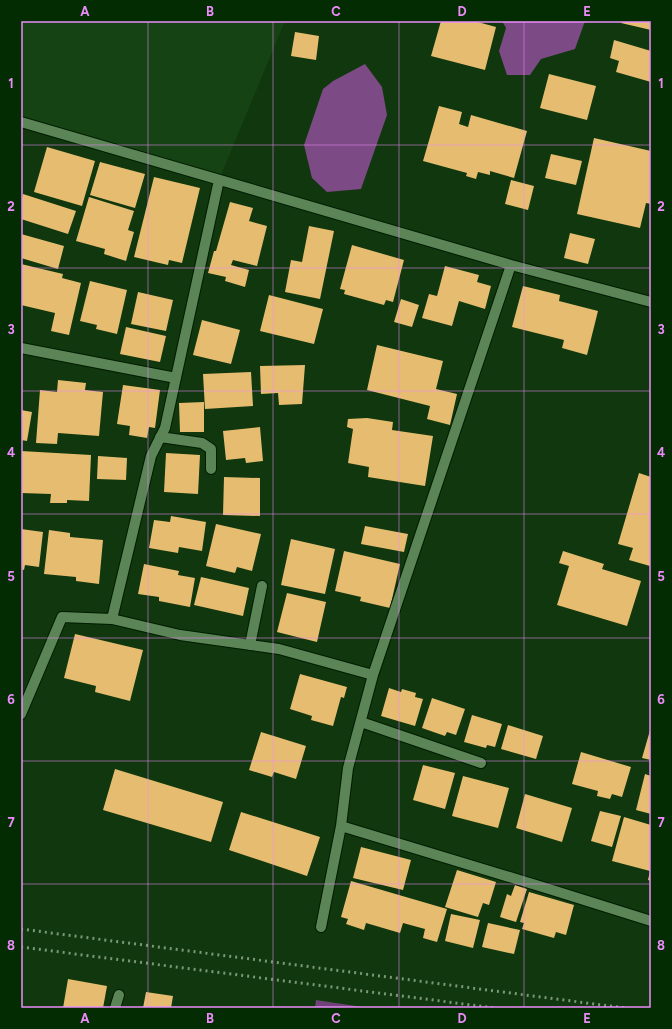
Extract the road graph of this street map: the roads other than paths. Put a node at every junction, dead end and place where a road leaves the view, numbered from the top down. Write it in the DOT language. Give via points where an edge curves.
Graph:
graph roads {
  1 [pos="21,122"];
  2 [pos="219,180"];
  3 [pos="511,265"];
  4 [pos="651,302"];
  5 [pos="21,348"];
  6 [pos="176,378"];
  7 [pos="160,437"];
  8 [pos="211,469"];
  9 [pos="262,586"];
  10 [pos="112,619"];
  11 [pos="250,645"];
  12 [pos="373,675"];
  13 [pos="21,712"];
  14 [pos="361,722"];
  15 [pos="481,763"];
  16 [pos="341,826"];
  17 [pos="651,921"];
  18 [pos="321,927"];
  19 [pos="119,995"];
  20 [pos="115,1008"];
  1 -- 2 [label="street"];
  2 -- 3 [label="street"];
  2 -- 6 [label="street"];
  3 -- 4 [label="street"];
  3 -- 12 [label="street"];
  5 -- 6 [label="street"];
  6 -- 7 [label="street" via="165,428"];
  7 -- 8 [label="street" via="202,443 211,449"];
  7 -- 10 [label="street" via="151,456"];
  9 -- 11 [label="street"];
  10 -- 11 [label="street" via="180,635"];
  10 -- 13 [label="street" via="62,617"];
  11 -- 12 [label="street" via="279,649"];
  12 -- 14 [label="street"];
  14 -- 15 [label="street"];
  14 -- 16 [label="street" via="348,768"];
  16 -- 17 [label="street"];
  16 -- 18 [label="street"];
  19 -- 20 [label="street"];
}
